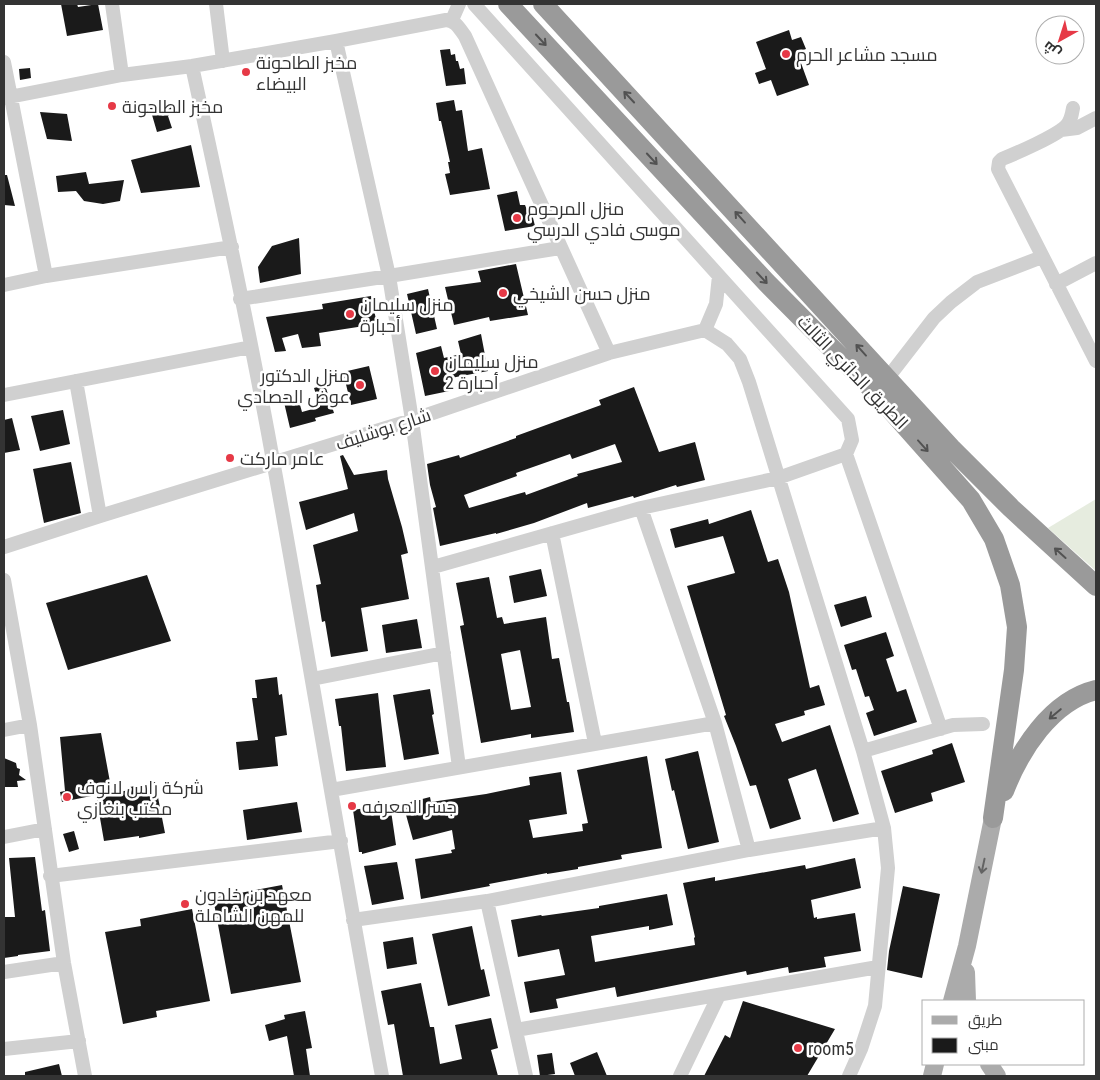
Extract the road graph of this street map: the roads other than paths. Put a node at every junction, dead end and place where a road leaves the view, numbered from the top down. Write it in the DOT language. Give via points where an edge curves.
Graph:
graph roads {
  1 [pos="112,4"];
  2 [pos="216,4"];
  3 [pos="459,4"];
  4 [pos="474,4"];
  5 [pos="508,4"];
  6 [pos="543,4"];
  7 [pos="452,20"];
  8 [pos="336,41"];
  9 [pos="223,61"];
  10 [pos="4,62"];
  11 [pos="192,66"];
  12 [pos="122,76"];
  13 [pos="7,98"];
  14 [pos="1073,108"];
  15 [pos="1096,118"];
  16 [pos="1061,130"];
  17 [pos="232,247"];
  18 [pos="560,248"];
  19 [pos="1042,257"];
  20 [pos="1096,263"];
  21 [pos="46,276"];
  22 [pos="389,276"];
  23 [pos="719,276"];
  24 [pos="1056,284"];
  25 [pos="4,285"];
  26 [pos="240,299"];
  27 [pos="705,330"];
  28 [pos="251,347"];
  29 [pos="609,353"];
  30 [pos="1096,361"];
  31 [pos="76,381"];
  32 [pos="881,386"];
  33 [pos="4,395"];
  34 [pos="412,420"];
  35 [pos="846,454"];
  36 [pos="274,463"];
  37 [pos="778,478"];
  38 [pos="641,508"];
  39 [pos="100,516"];
  40 [pos="552,533"];
  41 [pos="4,547"];
  42 [pos="433,567"];
  43 [pos="4,580"];
  44 [pos="1096,586"];
  45 [pos="444,653"];
  46 [pos="312,679"];
  47 [pos="1096,690"];
  48 [pos="716,722"];
  49 [pos="983,724"];
  50 [pos="30,725"];
  51 [pos="941,729"];
  52 [pos="4,730"];
  53 [pos="596,743"];
  54 [pos="863,751"];
  55 [pos="459,767"];
  56 [pos="332,790"];
  57 [pos="993,818"];
  58 [pos="45,828"];
  59 [pos="884,828"];
  60 [pos="4,837"];
  61 [pos="341,841"];
  62 [pos="749,850"];
  63 [pos="50,876"];
  64 [pos="487,901"];
  65 [pos="353,920"];
  66 [pos="967,946"];
  67 [pos="64,962"];
  68 [pos="878,967"];
  69 [pos="4,972"];
  70 [pos="718,995"];
  71 [pos="952,1000"];
  72 [pos="967,1000"];
  73 [pos="516,1030"];
  74 [pos="79,1041"];
  75 [pos="4,1049"];
  76 [pos="990,1065"];
  77 [pos="85,1076"];
  78 [pos="382,1076"];
  79 [pos="526,1076"];
  80 [pos="680,1076"];
  81 [pos="849,1076"];
  82 [pos="997,1076"];
  1 -- 12 [label="street"];
  2 -- 9 [label="street"];
  3 -- 7 [label="street"];
  4 -- 23 [label="street"];
  5 -- 32 [label="highway, الطريق الدائري الثالث, one-way" via="766,282"];
  32 -- 6 [label="highway, الطريق الدائري الثالث, one-way"];
  7 -- 8 [label="street"];
  7 -- 18 [label="street" via="465,36"];
  8 -- 9 [label="street"];
  8 -- 22 [label="street"];
  9 -- 11 [label="street"];
  10 -- 13 [label="street"];
  11 -- 12 [label="street"];
  11 -- 17 [label="street"];
  12 -- 13 [label="street"];
  13 -- 21 [label="street"];
  14 -- 16 [label="street" via="1070,120"];
  15 -- 16 [label="street" via="1077,128"];
  16 -- 19 [label="street" via="1002,159 998,166"];
  17 -- 21 [label="street"];
  17 -- 26 [label="street"];
  18 -- 22 [label="street"];
  18 -- 29 [label="street"];
  19 -- 24 [label="street"];
  19 -- 32 [label="street" via="977,282 951,302 934,318"];
  20 -- 24 [label="street"];
  21 -- 25 [label="street"];
  22 -- 26 [label="street"];
  22 -- 34 [label="street"];
  23 -- 27 [label="street" via="716,304"];
  23 -- 35 [label="street" via="848,419 852,440"];
  24 -- 30 [label="street"];
  26 -- 28 [label="street"];
  27 -- 29 [label="street, شارع بوشليف"];
  27 -- 37 [label="street" via="727,344 740,359"];
  28 -- 31 [label="street"];
  28 -- 36 [label="street"];
  29 -- 34 [label="street, شارع بوشليف"];
  31 -- 33 [label="street"];
  31 -- 39 [label="street"];
  44 -- 32 [label="highway, الطريق الدائري الثالث, one-way"];
  32 -- 57 [label="highway, الطريق الدائري الثالث, one-way" via="970,500 994,539 1010,585 1017,627 1014,670"];
  34 -- 36 [label="street, شارع بوشليف"];
  34 -- 42 [label="street"];
  35 -- 37 [label="street"];
  35 -- 51 [label="street"];
  36 -- 39 [label="street, شارع بوشليف"];
  36 -- 46 [label="street"];
  37 -- 38 [label="street"];
  37 -- 54 [label="street"];
  38 -- 40 [label="street"];
  38 -- 48 [label="street"];
  39 -- 41 [label="street, شارع بوشليف"];
  40 -- 42 [label="street"];
  40 -- 53 [label="street"];
  42 -- 45 [label="street"];
  43 -- 50 [label="street"];
  45 -- 46 [label="street"];
  45 -- 55 [label="street"];
  46 -- 56 [label="street"];
  47 -- 57 [label="highway, one-way" via="1067,704 1033,735 1010,774"];
  48 -- 53 [label="street"];
  48 -- 62 [label="street"];
  49 -- 51 [label="street"];
  50 -- 52 [label="street"];
  50 -- 58 [label="street"];
  51 -- 54 [label="street"];
  53 -- 55 [label="street"];
  54 -- 59 [label="street"];
  55 -- 56 [label="street"];
  56 -- 61 [label="street"];
  57 -- 66 [label="main road, one-way"];
  58 -- 60 [label="street"];
  58 -- 63 [label="street"];
  59 -- 62 [label="street"];
  59 -- 68 [label="street" via="888,868"];
  61 -- 63 [label="street"];
  61 -- 65 [label="street"];
  62 -- 64 [label="street"];
  63 -- 67 [label="street"];
  64 -- 65 [label="street"];
  64 -- 73 [label="street"];
  65 -- 78 [label="street"];
  66 -- 71 [label="main road"];
  66 -- 72 [label="main road"];
  67 -- 69 [label="street"];
  67 -- 74 [label="street"];
  68 -- 70 [label="street"];
  68 -- 81 [label="street" via="875,1006"];
  70 -- 73 [label="street"];
  70 -- 80 [label="street"];
  73 -- 79 [label="street"];
  74 -- 75 [label="street"];
  74 -- 77 [label="street"];
  76 -- 82 [label="main road"];
}
